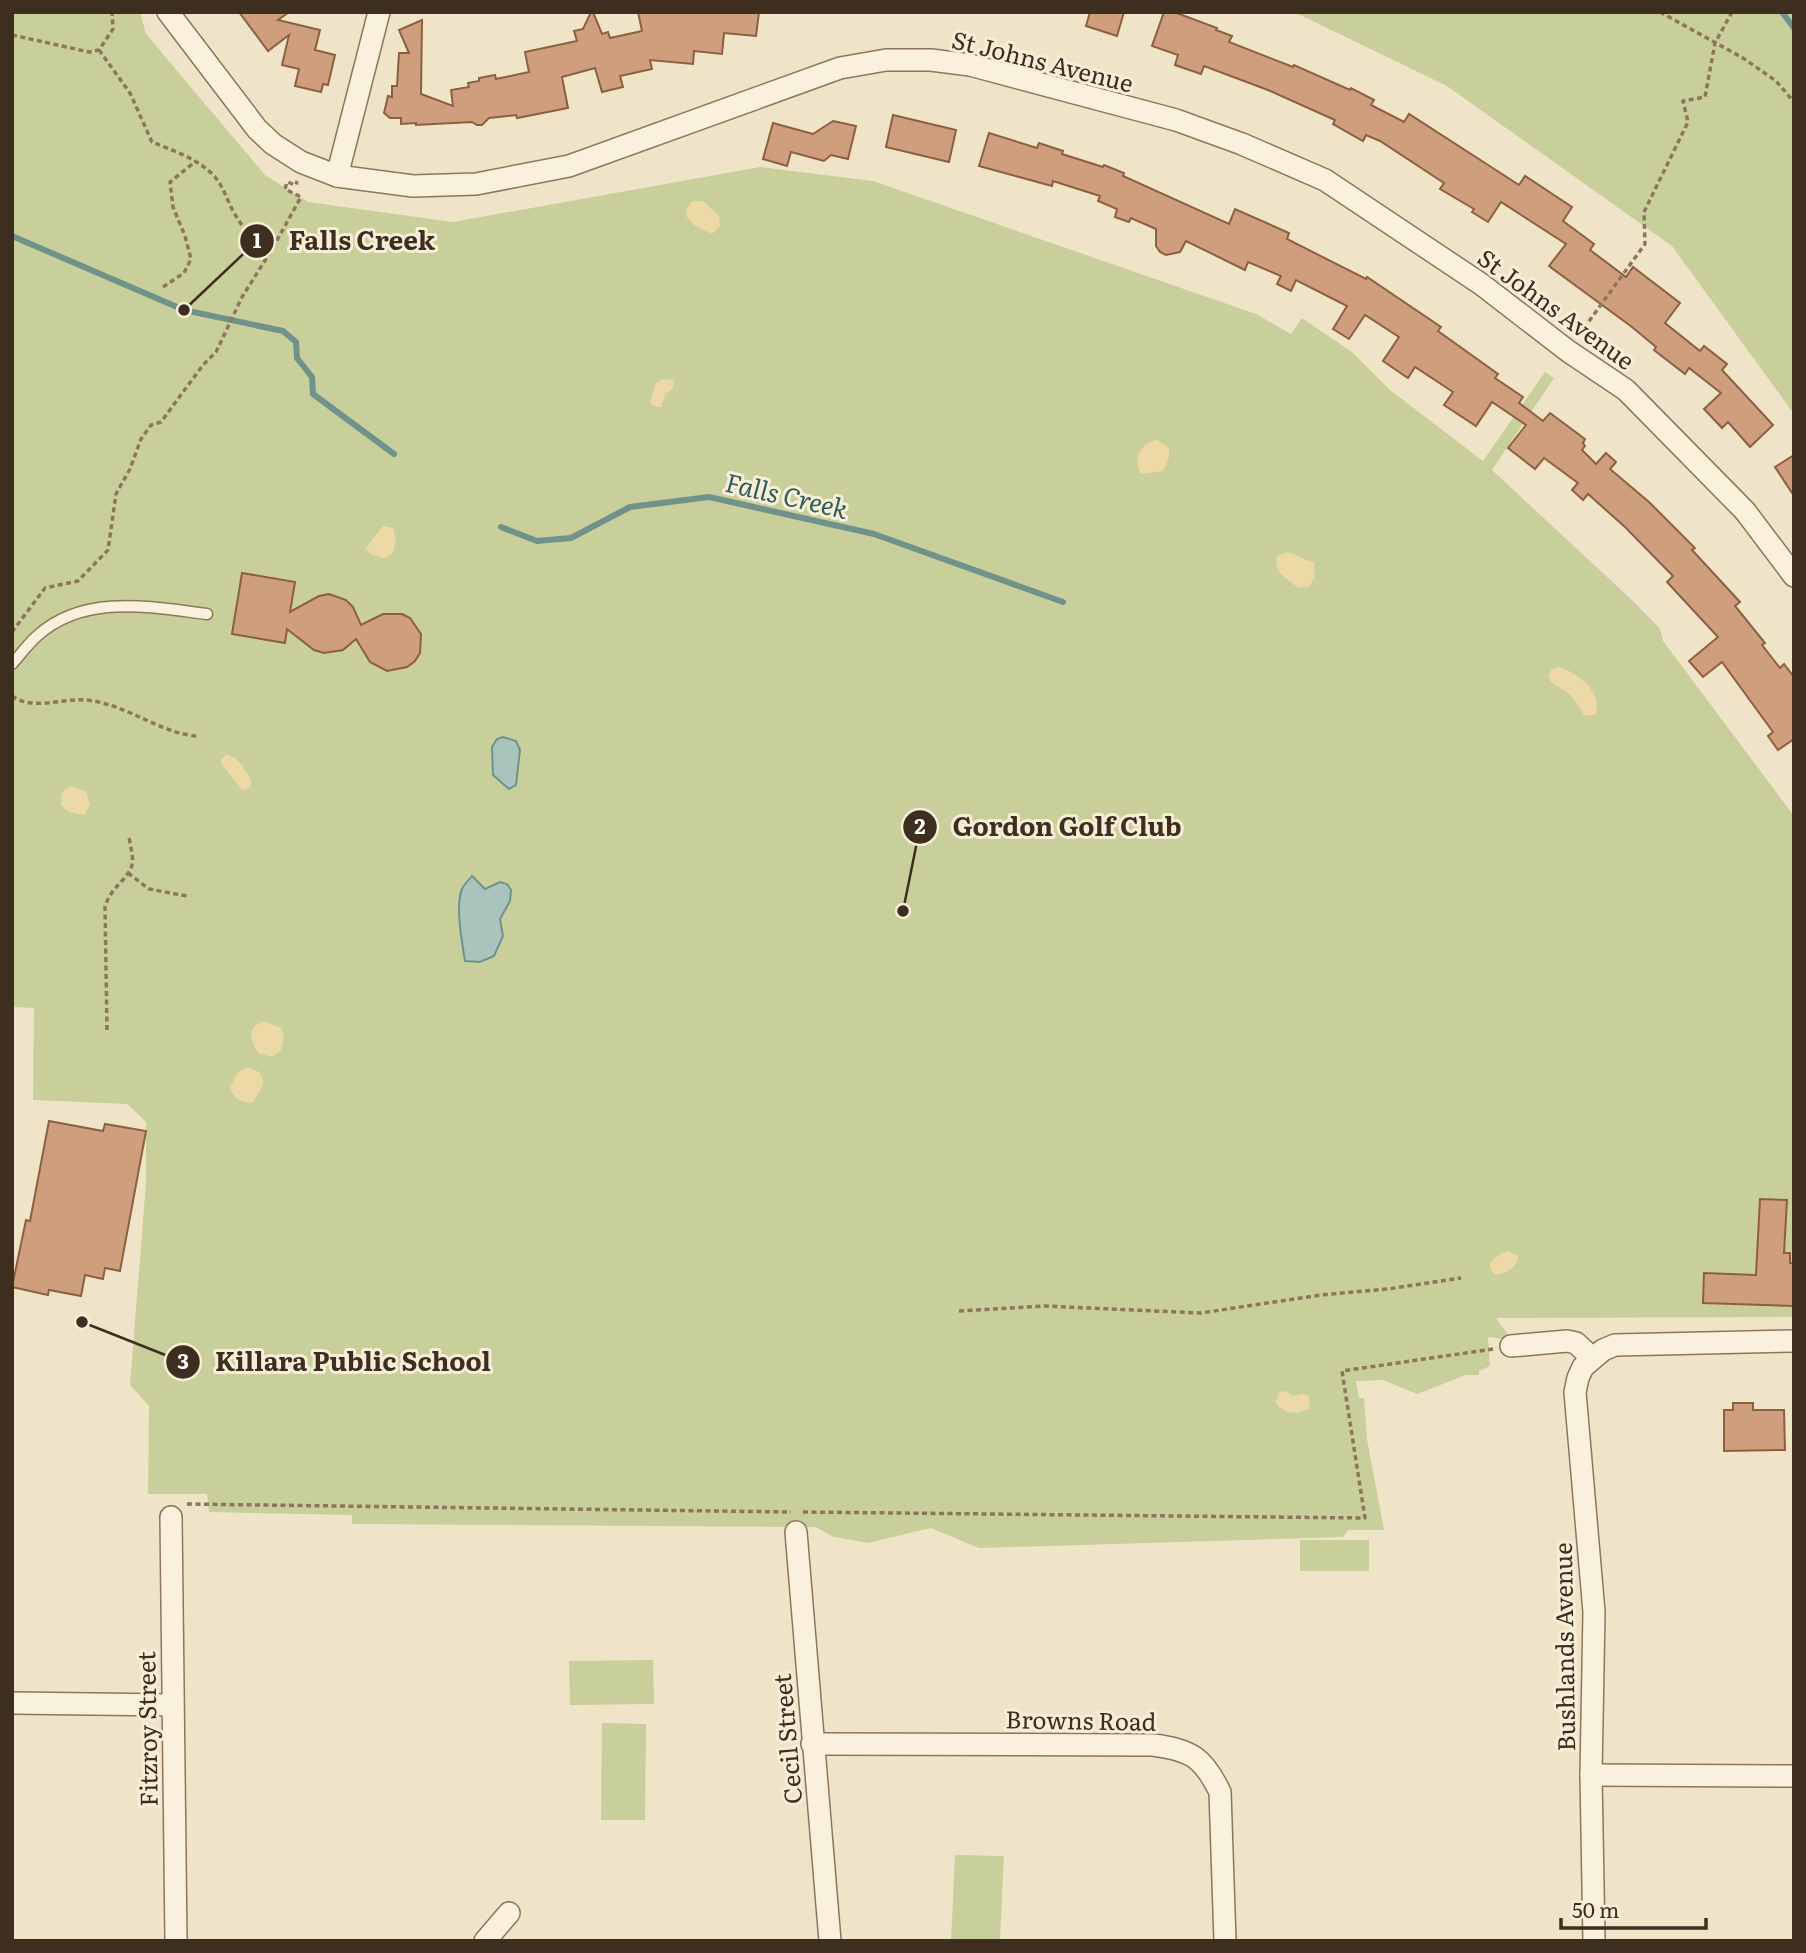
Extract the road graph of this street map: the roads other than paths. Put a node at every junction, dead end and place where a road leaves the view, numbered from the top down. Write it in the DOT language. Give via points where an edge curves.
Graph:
graph roads {
  1 [pos="168,12"];
  2 [pos="379,12"];
  3 [pos="337,176"];
  4 [pos="1794,576"];
  5 [pos="207,614"];
  6 [pos="12,664"];
  7 [pos="1794,1341"];
  8 [pos="1511,1346"];
  9 [pos="1592,1357"];
  10 [pos="171,1517"];
  11 [pos="795,1522"];
  12 [pos="12,1703"];
  13 [pos="172,1705"];
  14 [pos="813,1744"];
  15 [pos="1591,1776"];
  16 [pos="1794,1776"];
  17 [pos="509,1913"];
  18 [pos="176,1941"];
  19 [pos="485,1941"];
  20 [pos="830,1941"];
  21 [pos="1225,1941"];
  22 [pos="1594,1941"];
  1 -- 3 [label="street, St Johns Avenue" via="257,129 301,162"];
  2 -- 3 [label="street"];
  3 -- 4 [label="street, St Johns Avenue" via="413,186 523,177 569,166 840,68 886,61 970,65 1176,120 1325,180 1481,284 1626,390 1745,511"];
  5 -- 6 [label="lane" via="120,605 66,617 37,635"];
  7 -- 9 [label="street" via="1630,1343"];
  8 -- 9 [label="street" via="1567,1341"];
  9 -- 15 [label="street, Bushlands Avenue" via="1575,1392 1594,1612"];
  10 -- 13 [label="street, Fitzroy Street"];
  11 -- 14 [label="street, Cecil Street"];
  12 -- 13 [label="street"];
  13 -- 18 [label="street, Fitzroy Street"];
  14 -- 20 [label="street, Cecil Street"];
  14 -- 21 [label="street, Browns Road" via="1153,1745 1196,1756 1220,1792"];
  15 -- 16 [label="street"];
  15 -- 22 [label="street, Bushlands Avenue"];
  17 -- 19 [label="street"];
}
